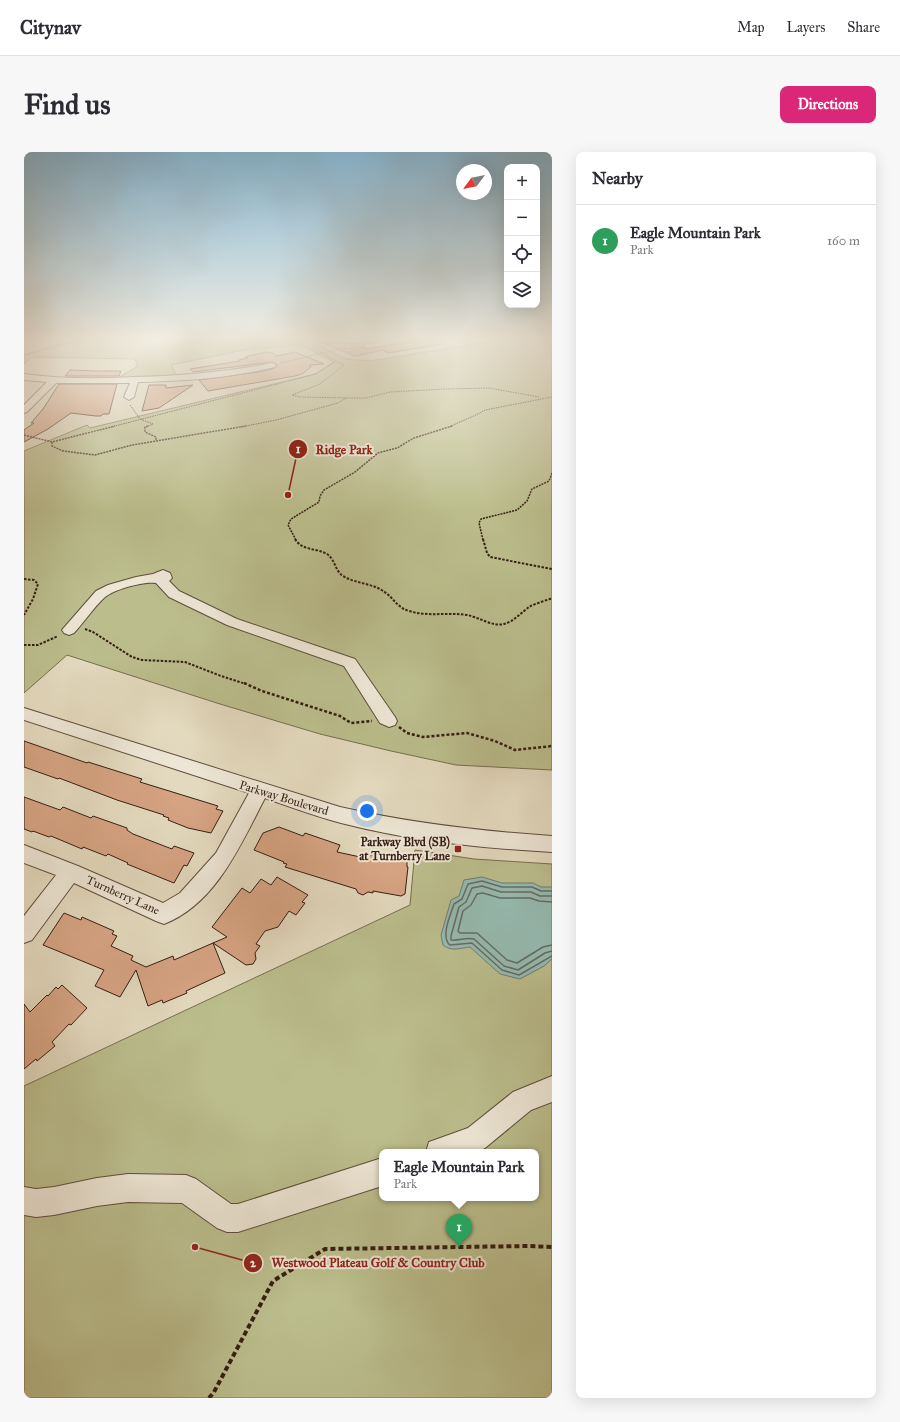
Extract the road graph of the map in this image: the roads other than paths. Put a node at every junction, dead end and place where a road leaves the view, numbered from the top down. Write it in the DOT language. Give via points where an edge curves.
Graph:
graph roads {
  1 [pos="38,396"];
  2 [pos="24,410"];
  3 [pos="69,630"];
  4 [pos="24,714"];
  5 [pos="389,721"];
  6 [pos="260,791"];
  7 [pos="552,844"];
  8 [pos="24,854"];
  9 [pos="71,872"];
  10 [pos="24,933"];
  11 [pos="552,1089"];
  12 [pos="448,1149"];
  13 [pos="379,1173"];
  14 [pos="24,1200"];
  1 -- 2 [label="street"];
  3 -- 5 [label="street" via="100,594 113,588 156,578 179,597 232,622 350,663 358,679"];
  4 -- 6 [label="street, Parkway Boulevard"];
  6 -- 7 [label="street, Parkway Boulevard" via="340,815 416,832"];
  6 -- 9 [label="street, Turnberry Lane" via="223,859 187,900 164,914"];
  8 -- 9 [label="street, Turnberry Lane"];
  9 -- 10 [label="street"];
  11 -- 12 [label="street" via="522,1101 476,1139"];
  13 -- 14 [label="street" via="238,1218 227,1218 186,1189 128,1188 54,1201"];
}
